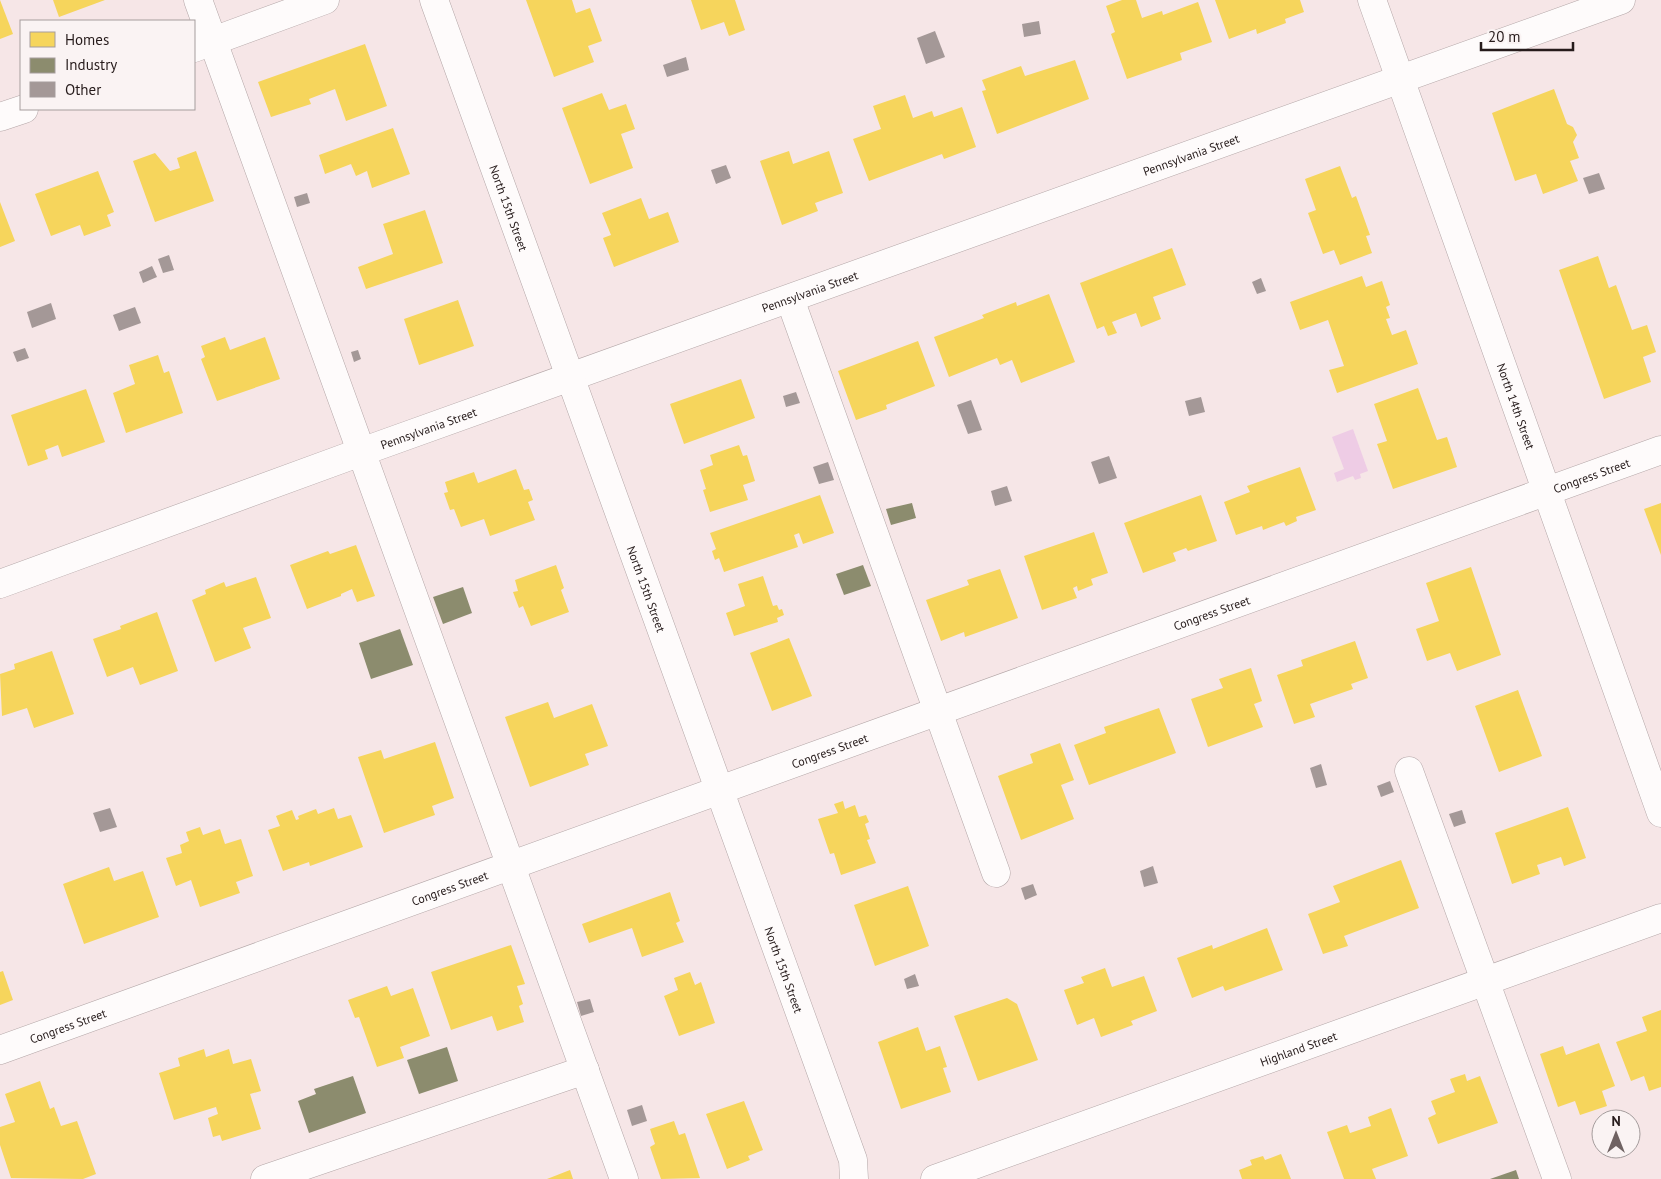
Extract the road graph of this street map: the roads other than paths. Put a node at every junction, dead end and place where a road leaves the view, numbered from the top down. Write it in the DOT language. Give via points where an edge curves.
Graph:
graph roads {
  1 [pos="198,0"];
  2 [pos="326,0"];
  3 [pos="434,0"];
  4 [pos="1372,0"];
  5 [pos="1621,0"];
  6 [pos="203,45"];
  7 [pos="1401,80"];
  8 [pos="21,110"];
  9 [pos="0,118"];
  10 [pos="790,299"];
  11 [pos="570,378"];
  12 [pos="1661,450"];
  13 [pos="362,452"];
  14 [pos="1547,491"];
  15 [pos="0,584"];
  16 [pos="936,712"];
  17 [pos="1409,771"];
  18 [pos="719,790"];
  19 [pos="1661,813"];
  20 [pos="511,865"];
  21 [pos="996,873"];
  22 [pos="1661,918"];
  23 [pos="1485,981"];
  24 [pos="0,1050"];
  25 [pos="585,1070"];
  26 [pos="266,1179"];
  27 [pos="624,1179"];
  28 [pos="854,1179"];
  29 [pos="935,1179"];
  30 [pos="1557,1179"];
  1 -- 6 [label="street"];
  2 -- 6 [label="street"];
  3 -- 11 [label="street, North 15th Street"];
  4 -- 7 [label="street, North 14th Street"];
  5 -- 7 [label="street, Pennsylvania Street"];
  6 -- 13 [label="street"];
  7 -- 10 [label="street, Pennsylvania Street"];
  7 -- 14 [label="street, North 14th Street"];
  8 -- 9 [label="street"];
  10 -- 11 [label="street, Pennsylvania Street"];
  10 -- 16 [label="street"];
  11 -- 13 [label="street, Pennsylvania Street"];
  11 -- 18 [label="street, North 15th Street"];
  12 -- 14 [label="street, Congress Street"];
  13 -- 15 [label="street, Pennsylvania Street"];
  13 -- 20 [label="street"];
  14 -- 16 [label="street, Congress Street"];
  14 -- 19 [label="street, North 14th Street"];
  16 -- 18 [label="street, Congress Street"];
  16 -- 21 [label="street"];
  17 -- 23 [label="street"];
  18 -- 20 [label="street, Congress Street"];
  18 -- 28 [label="street, North 15th Street" via="853,1160"];
  20 -- 24 [label="street, Congress Street"];
  20 -- 25 [label="street"];
  22 -- 23 [label="street, Highland Street"];
  23 -- 29 [label="street, Highland Street"];
  23 -- 30 [label="street"];
  25 -- 26 [label="street"];
  25 -- 27 [label="street"];
}
